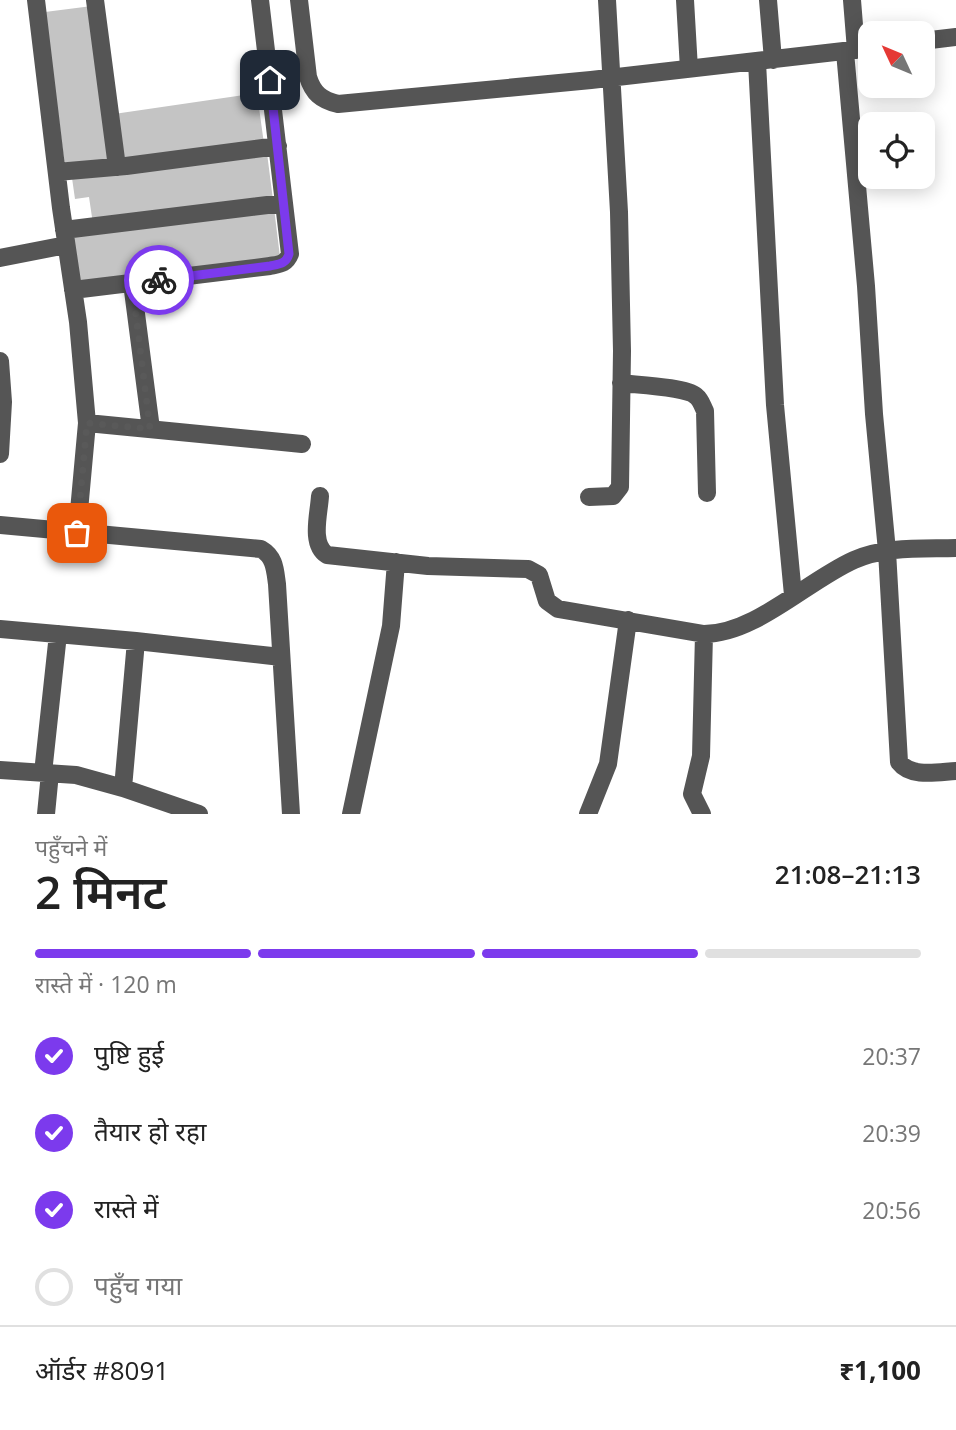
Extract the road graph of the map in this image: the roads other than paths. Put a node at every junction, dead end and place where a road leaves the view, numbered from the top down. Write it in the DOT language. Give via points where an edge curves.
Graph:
graph roads {
  1 [pos="36,0"];
  2 [pos="95,0"];
  3 [pos="260,0"];
  4 [pos="299,0"];
  5 [pos="607,0"];
  6 [pos="685,0"];
  7 [pos="768,0"];
  8 [pos="852,0"];
  9 [pos="956,37"];
  10 [pos="935,39"];
  11 [pos="857,50"];
  12 [pos="765,61"];
  13 [pos="689,69"];
  14 [pos="611,78"];
  15 [pos="278,146"];
  16 [pos="117,167"];
  17 [pos="57,172"];
  18 [pos="284,203"];
  19 [pos="65,237"];
  20 [pos="0,258"];
  21 [pos="132,283"];
  22 [pos="73,290"];
  23 [pos="0,361"];
  24 [pos="621,383"];
  25 [pos="1,395"];
  26 [pos="87,423"];
  27 [pos="150,429"];
  28 [pos="302,444"];
  29 [pos="0,454"];
  30 [pos="707,493"];
  31 [pos="320,496"];
  32 [pos="589,497"];
  33 [pos="0,525"];
  34 [pos="77,533"];
  35 [pos="956,548"];
  36 [pos="887,551"];
  37 [pos="396,562"];
  38 [pos="793,595"];
  39 [pos="628,620"];
  40 [pos="0,629"];
  41 [pos="704,634"];
  42 [pos="58,635"];
  43 [pos="136,640"];
  44 [pos="282,657"];
  45 [pos="0,770"];
  46 [pos="956,771"];
  47 [pos="46,773"];
  48 [pos="123,788"];
  49 [pos="46,814"];
  50 [pos="199,814"];
  51 [pos="291,814"];
  52 [pos="351,814"];
  53 [pos="588,814"];
  54 [pos="702,814"];
  1 -- 17 [label="street"];
  2 -- 16 [label="street"];
  3 -- 15 [label="street"];
  4 -- 14 [label="street" via="308,77 312,89 327,102"];
  5 -- 14 [label="street"];
  6 -- 13 [label="street"];
  7 -- 12 [label="street"];
  8 -- 11 [label="street"];
  9 -- 10 [label="street"];
  11 -- 12 [label="street"];
  11 -- 36 [label="street" via="866,286"];
  12 -- 13 [label="street"];
  12 -- 38 [label="street" via="775,405"];
  13 -- 14 [label="street"];
  14 -- 24 [label="street" via="619,212"];
  15 -- 16 [label="street"];
  15 -- 18 [label="street"];
  16 -- 17 [label="street"];
  17 -- 19 [label="street"];
  18 -- 19 [label="street"];
  18 -- 21 [label="street" via="289,254 283,264"];
  19 -- 20 [label="street"];
  19 -- 22 [label="street"];
  21 -- 22 [label="street"];
  21 -- 27 [label="street"];
  22 -- 26 [label="street"];
  23 -- 25 [label="street"];
  24 -- 30 [label="street" via="684,391 701,400"];
  24 -- 32 [label="street" via="620,487 613,496"];
  25 -- 29 [label="street"];
  26 -- 27 [label="street"];
  26 -- 34 [label="street"];
  27 -- 28 [label="street"];
  31 -- 37 [label="street" via="317,543 321,551"];
  33 -- 34 [label="street"];
  34 -- 44 [label="street" via="269,554 277,584"];
  35 -- 36 [label="street"];
  36 -- 38 [label="street" via="857,558"];
  36 -- 46 [label="street" via="899,762 915,772"];
  37 -- 39 [label="street" via="528,569 539,575 547,601 558,609"];
  37 -- 52 [label="street" via="391,626"];
  38 -- 41 [label="street" via="755,619 725,632"];
  39 -- 41 [label="street"];
  39 -- 53 [label="street" via="608,764"];
  40 -- 42 [label="street"];
  41 -- 54 [label="street" via="701,756 692,794"];
  42 -- 43 [label="street"];
  42 -- 47 [label="street"];
  43 -- 44 [label="street"];
  43 -- 48 [label="street"];
  44 -- 51 [label="street"];
  45 -- 47 [label="street"];
  47 -- 48 [label="street" via="76,775"];
  47 -- 49 [label="street"];
  48 -- 50 [label="street"];
}
